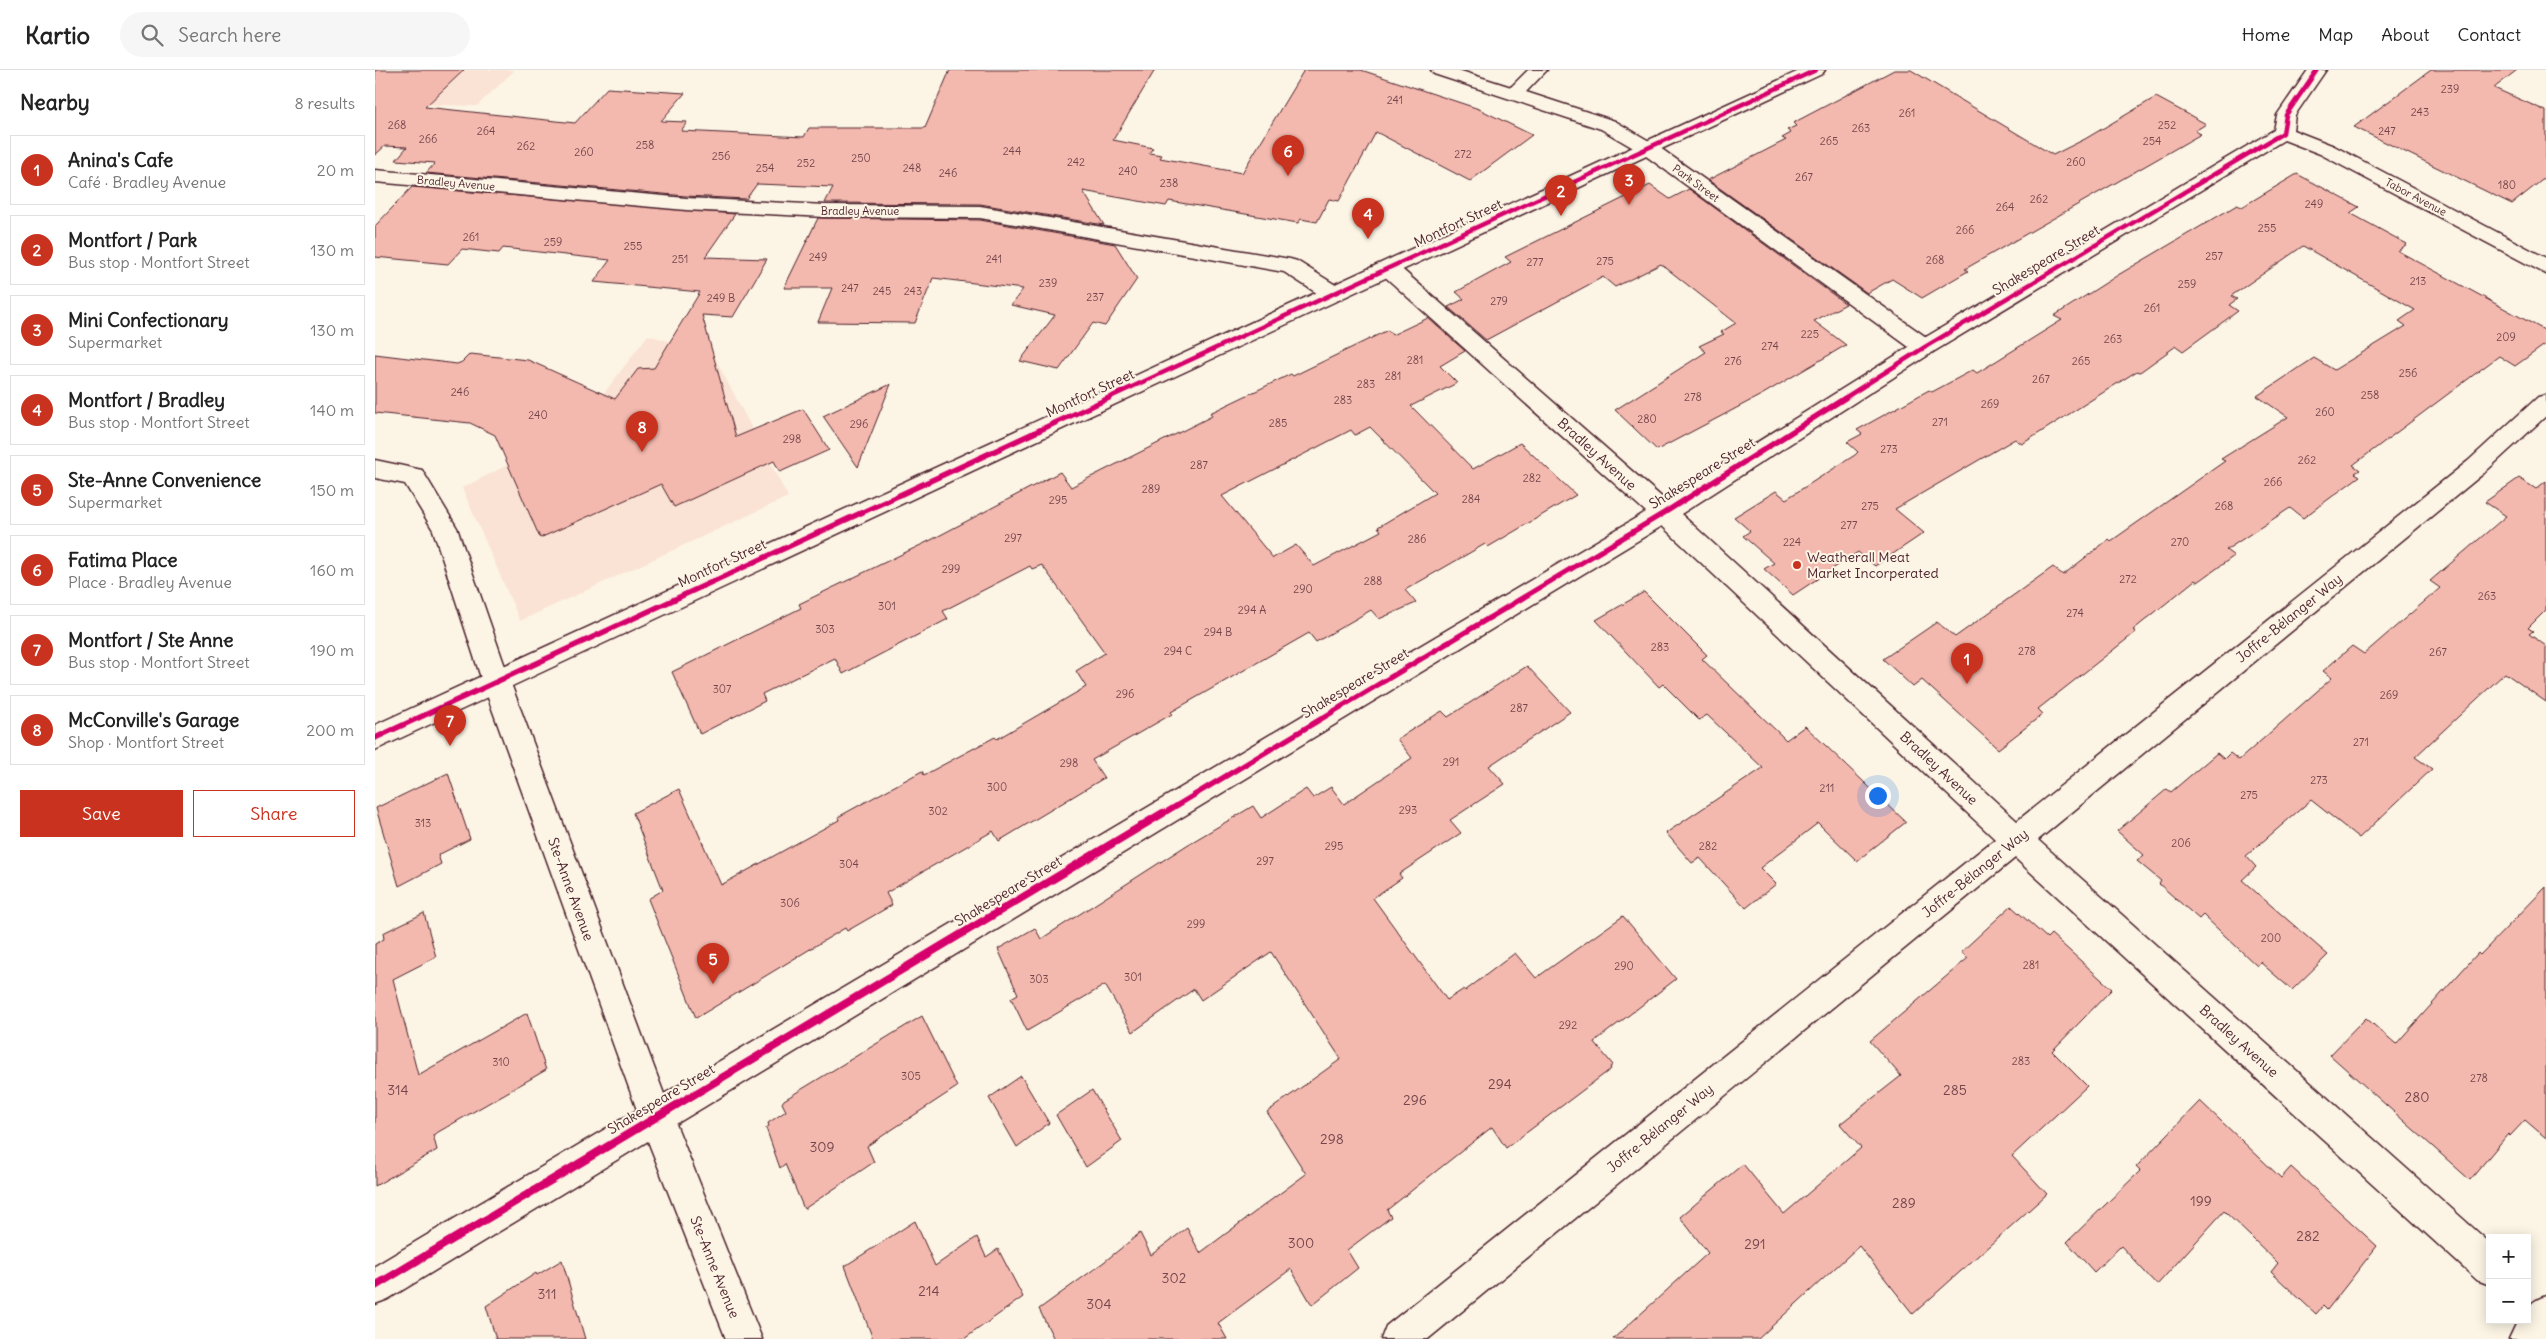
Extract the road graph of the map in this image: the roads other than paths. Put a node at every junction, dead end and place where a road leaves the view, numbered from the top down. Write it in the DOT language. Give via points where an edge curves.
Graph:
graph roads {
  1 [pos="1441,70"];
  2 [pos="1538,70"];
  3 [pos="1815,70"];
  4 [pos="2317,70"];
  5 [pos="1514,94"];
  6 [pos="2283,132"];
  7 [pos="1649,149"];
  8 [pos="375,176"];
  9 [pos="2546,267"];
  10 [pos="1389,269"];
  11 [pos="1334,294"];
  12 [pos="1925,347"];
  13 [pos="2546,402"];
  14 [pos="375,469"];
  15 [pos="1663,513"];
  16 [pos="495,681"];
  17 [pos="375,738"];
  18 [pos="2017,840"];
  19 [pos="655,1117"];
  20 [pos="2486,1264"];
  21 [pos="375,1286"];
  22 [pos="744,1339"];
  23 [pos="1399,1339"];
  1 -- 5 [label="street, Park Street"];
  2 -- 5 [label="street"];
  3 -- 7 [label="street, Montfort Street"];
  4 -- 6 [label="street" via="2286,115"];
  5 -- 7 [label="street, Park Street" via="1607,126"];
  6 -- 9 [label="street, Tabor Avenue" via="2327,150"];
  6 -- 12 [label="street, Shakespeare Street"];
  7 -- 10 [label="street, Montfort Street"];
  7 -- 12 [label="street, Park Street"];
  8 -- 11 [label="street, Bradley Avenue" via="686,204 825,211 980,212 1290,266"];
  10 -- 11 [label="street, Montfort Street"];
  10 -- 15 [label="street, Bradley Avenue"];
  11 -- 16 [label="street, Montfort Street"];
  12 -- 15 [label="street, Shakespeare Street"];
  13 -- 18 [label="street, Joffre-Bélanger Way" via="2476,467"];
  14 -- 16 [label="street, Ste-Anne Avenue" via="413,476 445,528"];
  15 -- 18 [label="street, Bradley Avenue"];
  15 -- 19 [label="street, Shakespeare Street"];
  16 -- 17 [label="street, Montfort Street"];
  16 -- 19 [label="street, Ste-Anne Avenue"];
  18 -- 20 [label="street, Bradley Avenue"];
  18 -- 23 [label="street, Joffre-Bélanger Way"];
  19 -- 21 [label="street, Shakespeare Street"];
  19 -- 22 [label="street, Ste-Anne Avenue"];
}
